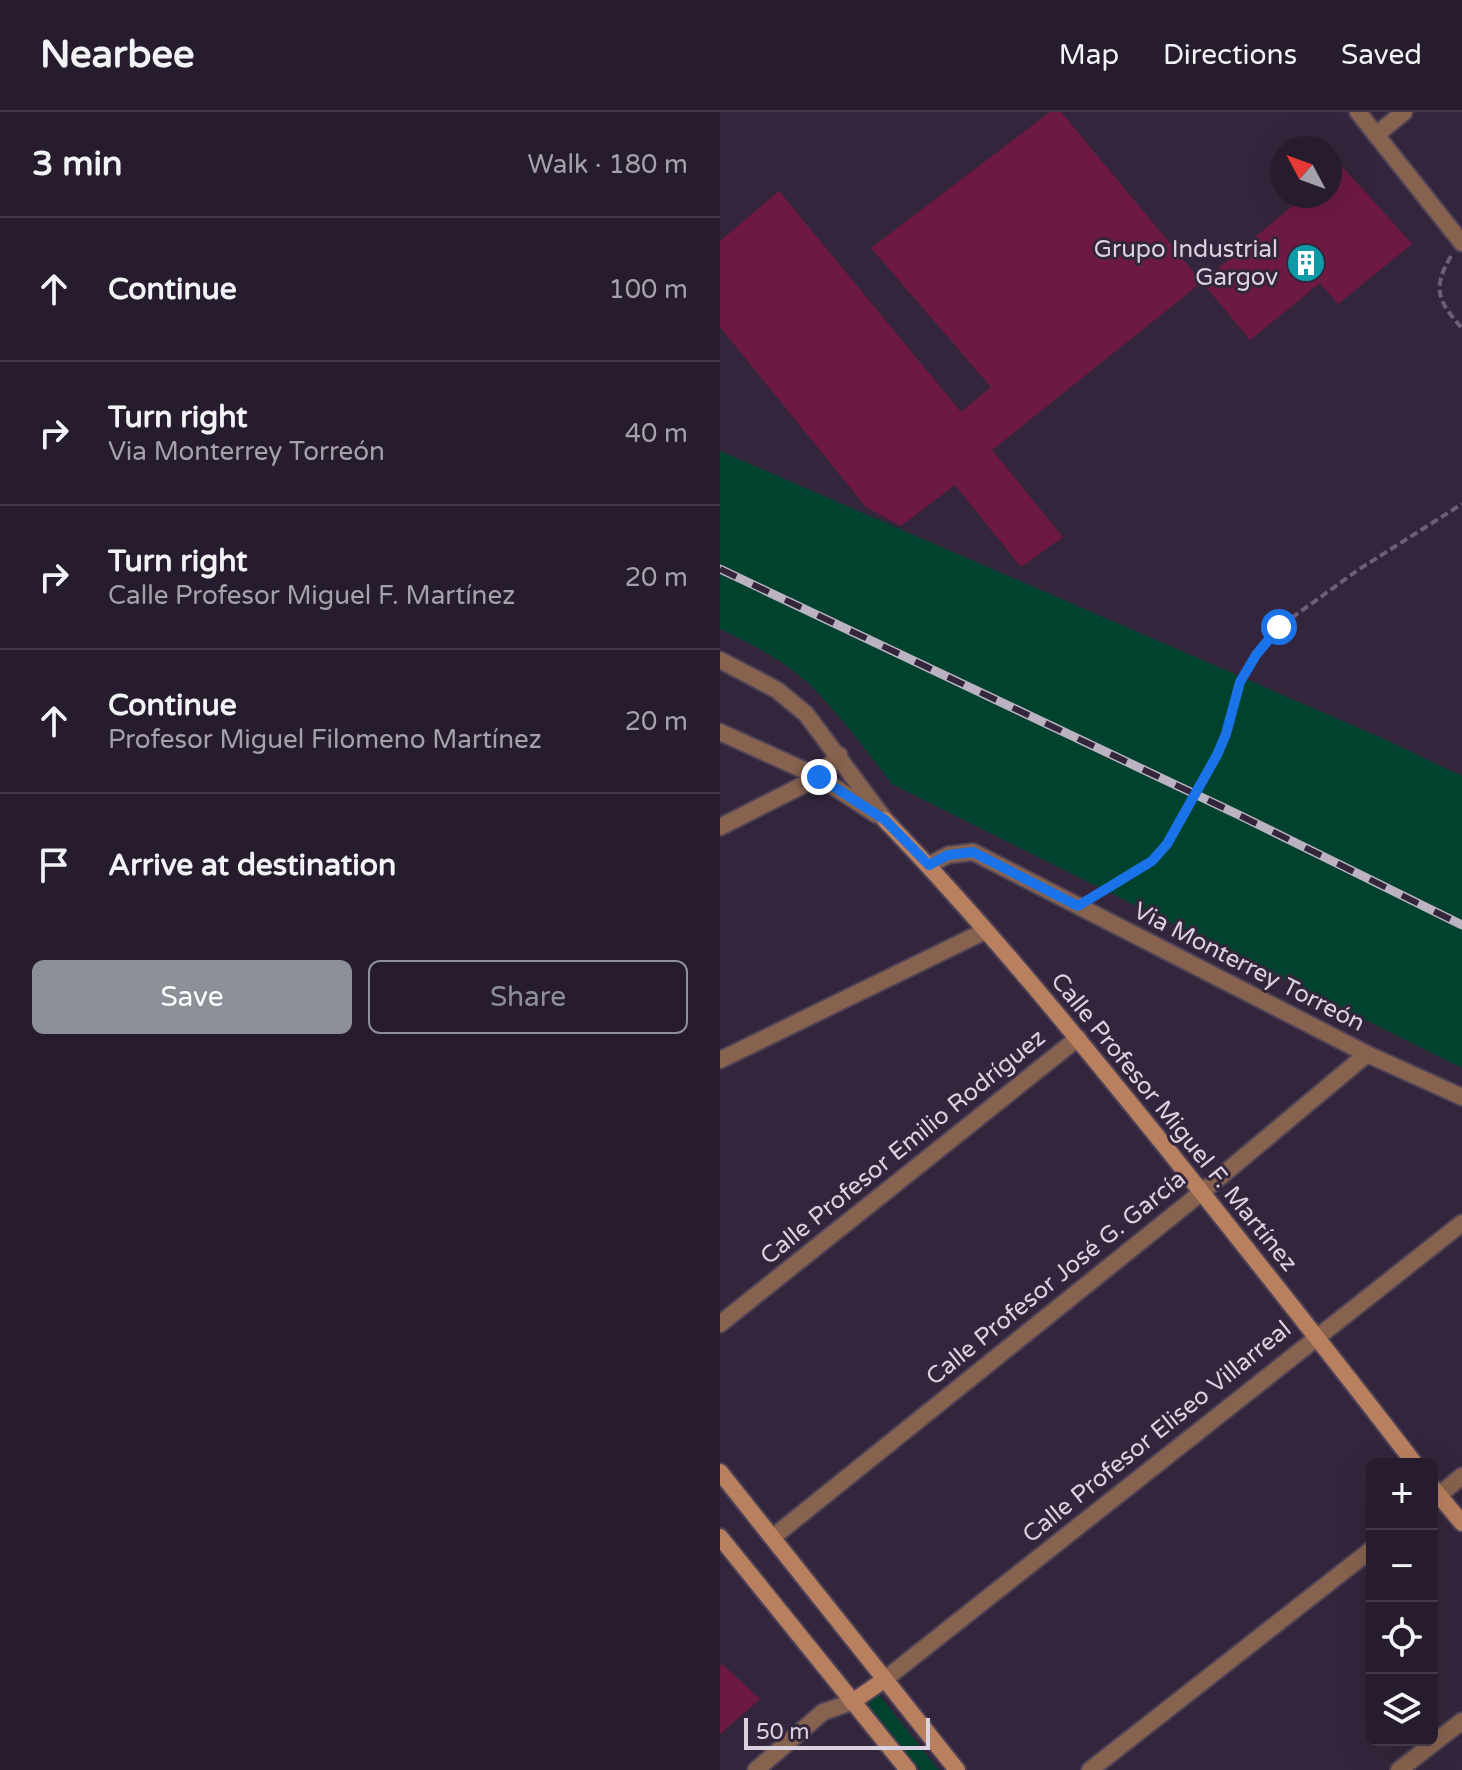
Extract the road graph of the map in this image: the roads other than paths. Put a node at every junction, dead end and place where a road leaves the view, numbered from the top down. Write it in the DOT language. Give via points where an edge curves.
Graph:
graph roads {
  1 [pos="1358,112"];
  2 [pos="1404,112"];
  3 [pos="1376,135"];
  4 [pos="1462,243"];
  5 [pos="720,660"];
  6 [pos="720,732"];
  7 [pos="839,755"];
  8 [pos="819,777"];
  9 [pos="885,820"];
  10 [pos="720,827"];
  11 [pos="929,865"];
  12 [pos="985,931"];
  13 [pos="1078,1038"];
  14 [pos="1367,1054"];
  15 [pos="720,1060"];
  16 [pos="1462,1097"];
  17 [pos="1202,1192"];
  18 [pos="1462,1223"];
  19 [pos="720,1324"];
  20 [pos="1317,1336"];
  21 [pos="1410,1458"];
  22 [pos="720,1472"];
  23 [pos="1462,1476"];
  24 [pos="1438,1492"];
  25 [pos="1438,1499"];
  26 [pos="1462,1523"];
  27 [pos="720,1537"];
  28 [pos="773,1537"];
  29 [pos="1366,1554"];
  30 [pos="884,1680"];
  31 [pos="852,1702"];
  32 [pos="1462,1721"];
  33 [pos="756,1770"];
  34 [pos="908,1770"];
  35 [pos="957,1770"];
  36 [pos="1090,1770"];
  37 [pos="1399,1770"];
  1 -- 3 [label="street"];
  2 -- 3 [label="street"];
  3 -- 4 [label="street"];
  5 -- 7 [label="street" via="777,690 806,714"];
  6 -- 8 [label="street"];
  7 -- 8 [label="street"];
  7 -- 9 [label="street"];
  8 -- 9 [label="street"];
  8 -- 10 [label="street"];
  9 -- 11 [label="street, Calle Profesor Miguel F. Martínez"];
  11 -- 12 [label="street, Calle Profesor Miguel F. Martínez"];
  11 -- 14 [label="street, Via Monterrey Torreón" via="948,855 973,852"];
  12 -- 13 [label="street, Calle Profesor Miguel F. Martínez"];
  12 -- 15 [label="street"];
  13 -- 17 [label="street, Calle Profesor Miguel F. Martínez"];
  13 -- 19 [label="street, Calle Profesor Emilio Rodríguez"];
  14 -- 16 [label="street, Via Monterrey Torreón"];
  14 -- 17 [label="street, Calle Profesor José G. García"];
  17 -- 20 [label="street, Calle Profesor Miguel F. Martínez"];
  17 -- 28 [label="street, Calle Profesor José G. García"];
  18 -- 20 [label="street, Calle Profesor Eliseo Villarreal"];
  20 -- 21 [label="street, Calle Profesor Miguel F. Martínez"];
  20 -- 30 [label="street, Calle Profesor Eliseo Villarreal"];
  22 -- 28 [label="street"];
  23 -- 24 [label="street"];
  25 -- 26 [label="street"];
  27 -- 31 [label="street"];
  28 -- 30 [label="street"];
  29 -- 36 [label="street"];
  30 -- 31 [label="street"];
  30 -- 35 [label="street"];
  31 -- 33 [label="street" via="823,1712"];
  31 -- 34 [label="street"];
  32 -- 37 [label="street"];
}
